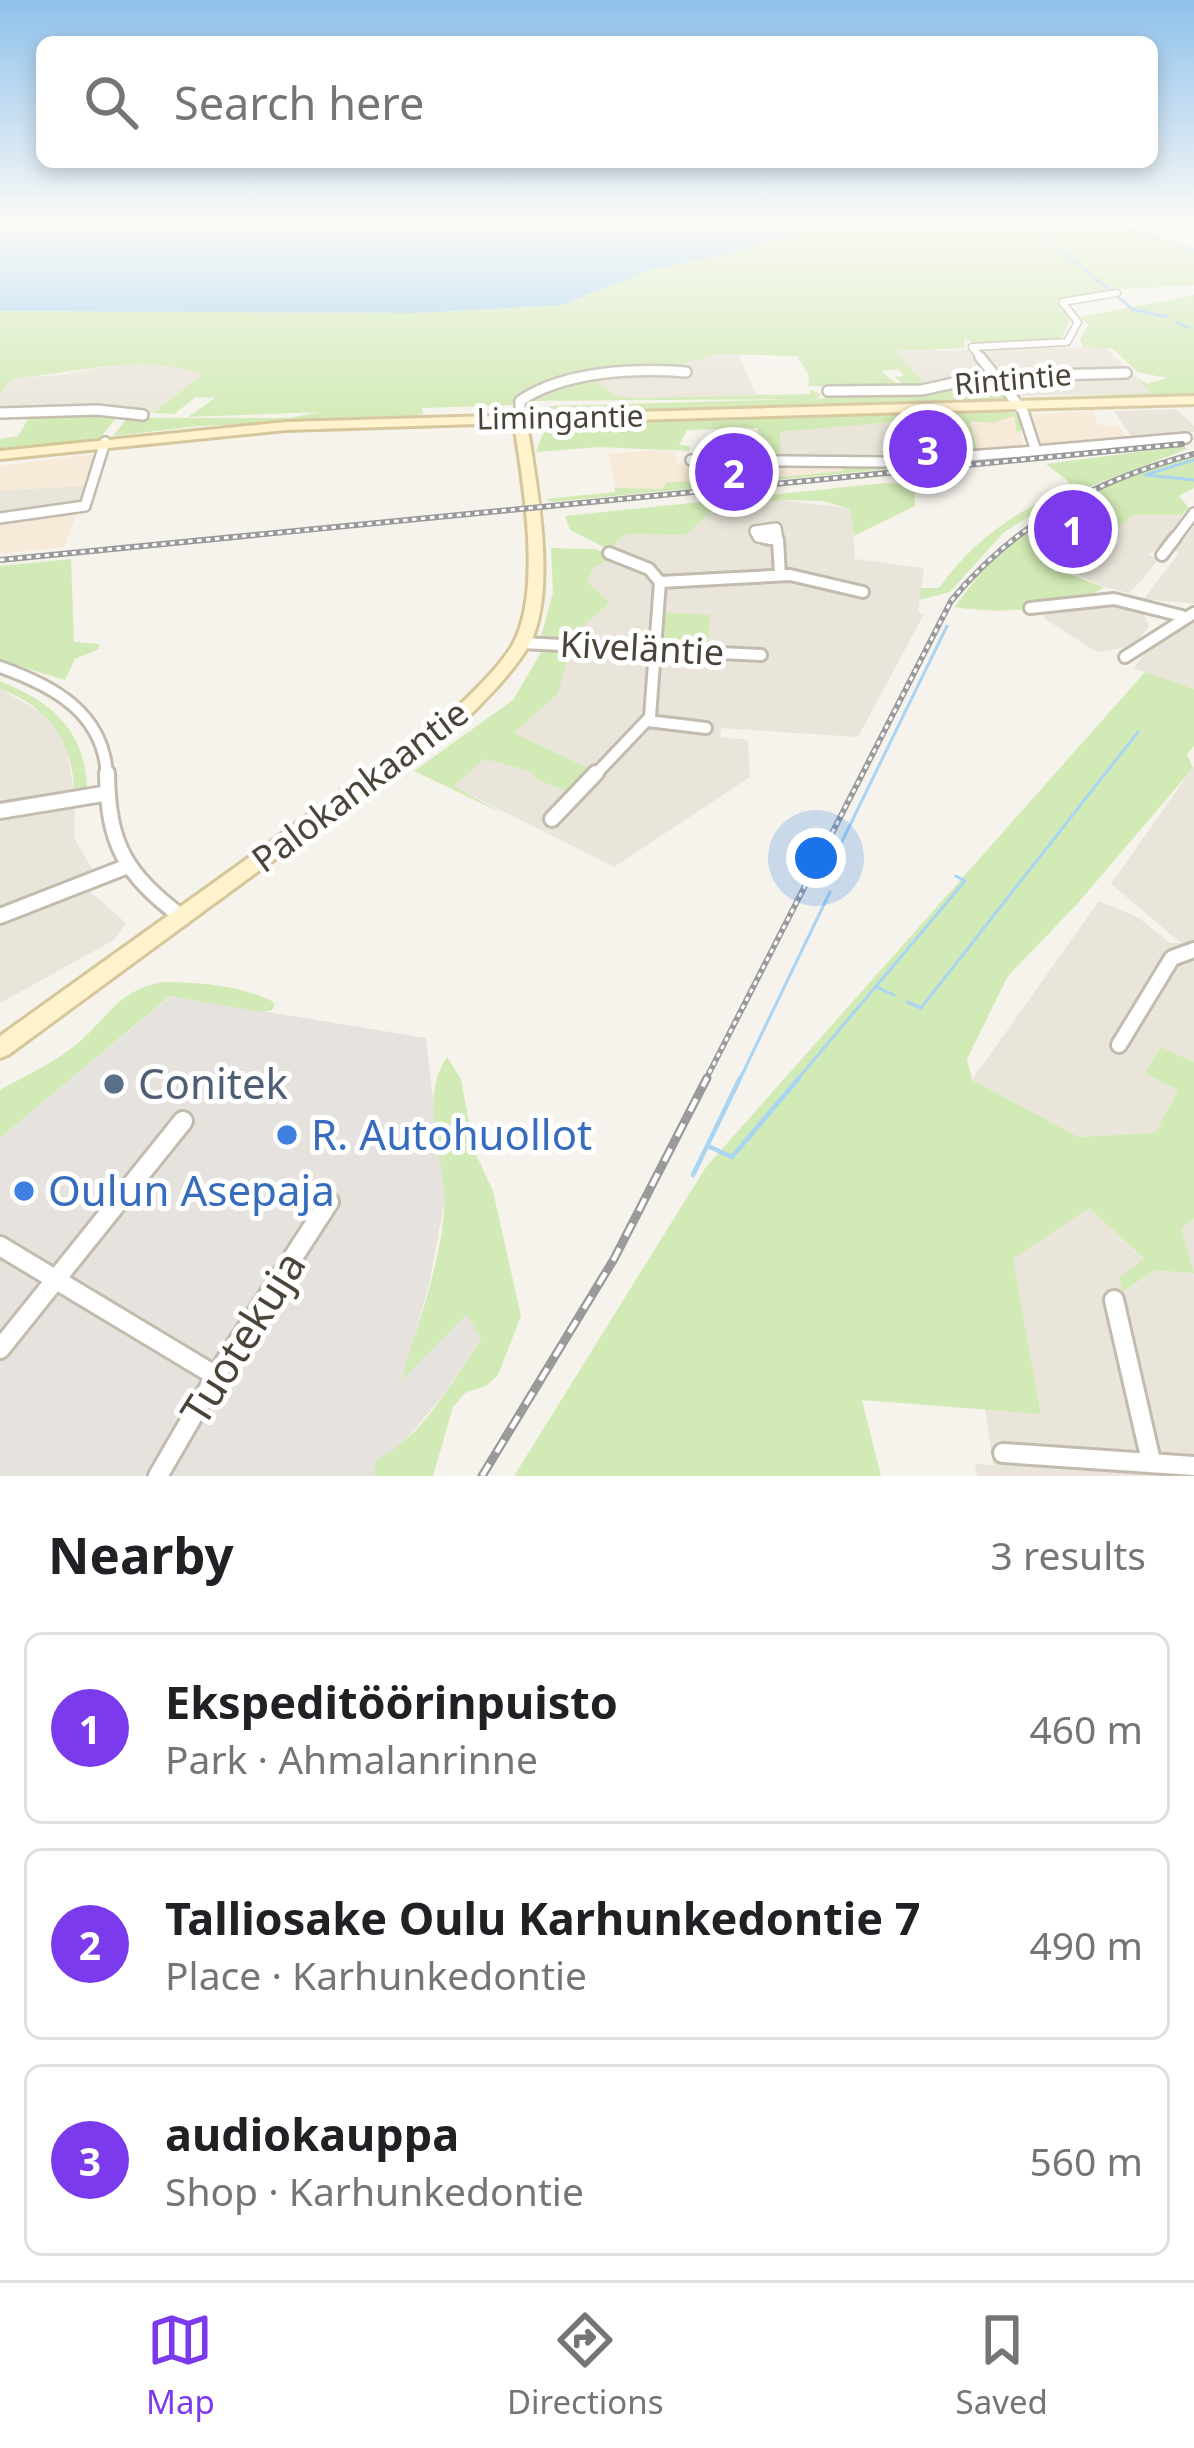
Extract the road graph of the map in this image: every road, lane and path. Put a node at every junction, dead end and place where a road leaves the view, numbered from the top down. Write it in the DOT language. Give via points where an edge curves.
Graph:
graph roads {
  1 [pos="1117,293"];
  2 [pos="686,372"];
  3 [pos="1126,373"];
  4 [pos="994,376"];
  5 [pos="828,391"];
  6 [pos="1194,400"];
  7 [pos="1019,407"];
  8 [pos="0,413"];
  9 [pos="143,415"];
  10 [pos="520,419"];
  11 [pos="1186,438"];
  12 [pos="106,442"];
  13 [pos="1036,451"];
  14 [pos="0,455"];
  15 [pos="691,460"];
  16 [pos="1194,513"];
  17 [pos="0,518"];
  18 [pos="778,539"];
  19 [pos="609,553"];
  20 [pos="1162,555"];
  21 [pos="780,575"];
  22 [pos="660,581"];
  23 [pos="863,592"];
  24 [pos="1030,608"];
  25 [pos="1188,614"];
  26 [pos="522,643"];
  27 [pos="657,648"];
  28 [pos="761,655"];
  29 [pos="1125,657"];
  30 [pos="0,668"];
  31 [pos="648,721"];
  32 [pos="706,728"];
  33 [pos="104,794"];
  34 [pos="0,812"];
  35 [pos="552,819"];
  36 [pos="128,866"];
  37 [pos="0,916"];
  38 [pos="183,918"];
  39 [pos="1194,950"];
  40 [pos="1119,1046"];
  41 [pos="0,1049"];
  42 [pos="183,1121"];
  43 [pos="329,1202"];
  44 [pos="0,1246"];
  45 [pos="53,1278"];
  46 [pos="1114,1300"];
  47 [pos="0,1349"];
  48 [pos="216,1376"];
  49 [pos="1003,1453"];
  50 [pos="1151,1462"];
  51 [pos="1194,1466"];
  52 [pos="158,1476"];
  1 -- 4 [label="street" via="1062,302 1078,322 1066,342 972,347"];
  2 -- 10 [label="street" via="536,391 520,401"];
  3 -- 4 [label="street, Rintintie"];
  4 -- 5 [label="street, Rintintie" via="922,390"];
  4 -- 7 [label="street"];
  6 -- 7 [label="main road, Limingantie"];
  7 -- 10 [label="main road, Limingantie"];
  7 -- 13 [label="street"];
  8 -- 9 [label="street"];
  10 -- 12 [label="main road, Limingantie"];
  10 -- 26 [label="main road, Palokankaantie" via="540,586"];
  11 -- 13 [label="street"];
  12 -- 14 [label="main road, Limingantie"];
  12 -- 17 [label="street" via="86,506"];
  13 -- 15 [label="street" via="885,462"];
  16 -- 20 [label="street"];
  18 -- 21 [label="street"];
  19 -- 22 [label="street" via="650,568"];
  21 -- 22 [label="street"];
  21 -- 23 [label="street"];
  22 -- 27 [label="street"];
  24 -- 25 [label="street" via="1114,599"];
  25 -- 29 [label="street"];
  26 -- 27 [label="street, Kiveläntie"];
  26 -- 38 [label="main road, Palokankaantie" via="462,712"];
  27 -- 28 [label="street, Kiveläntie"];
  27 -- 31 [label="street"];
  30 -- 33 [label="street" via="52,688 84,714 106,763"];
  31 -- 32 [label="street"];
  31 -- 35 [label="street"];
  33 -- 34 [label="street"];
  33 -- 36 [label="street"];
  36 -- 37 [label="street"];
  36 -- 38 [label="street"];
  38 -- 41 [label="main road, Palokankaantie"];
  39 -- 40 [label="street" via="1172,958"];
  42 -- 45 [label="street"];
  43 -- 48 [label="street, Tuotekuja"];
  44 -- 45 [label="street"];
  45 -- 47 [label="street"];
  45 -- 48 [label="street"];
  46 -- 50 [label="street"];
  48 -- 52 [label="street, Tuotekuja"];
  49 -- 50 [label="street"];
  50 -- 51 [label="street"];
}
